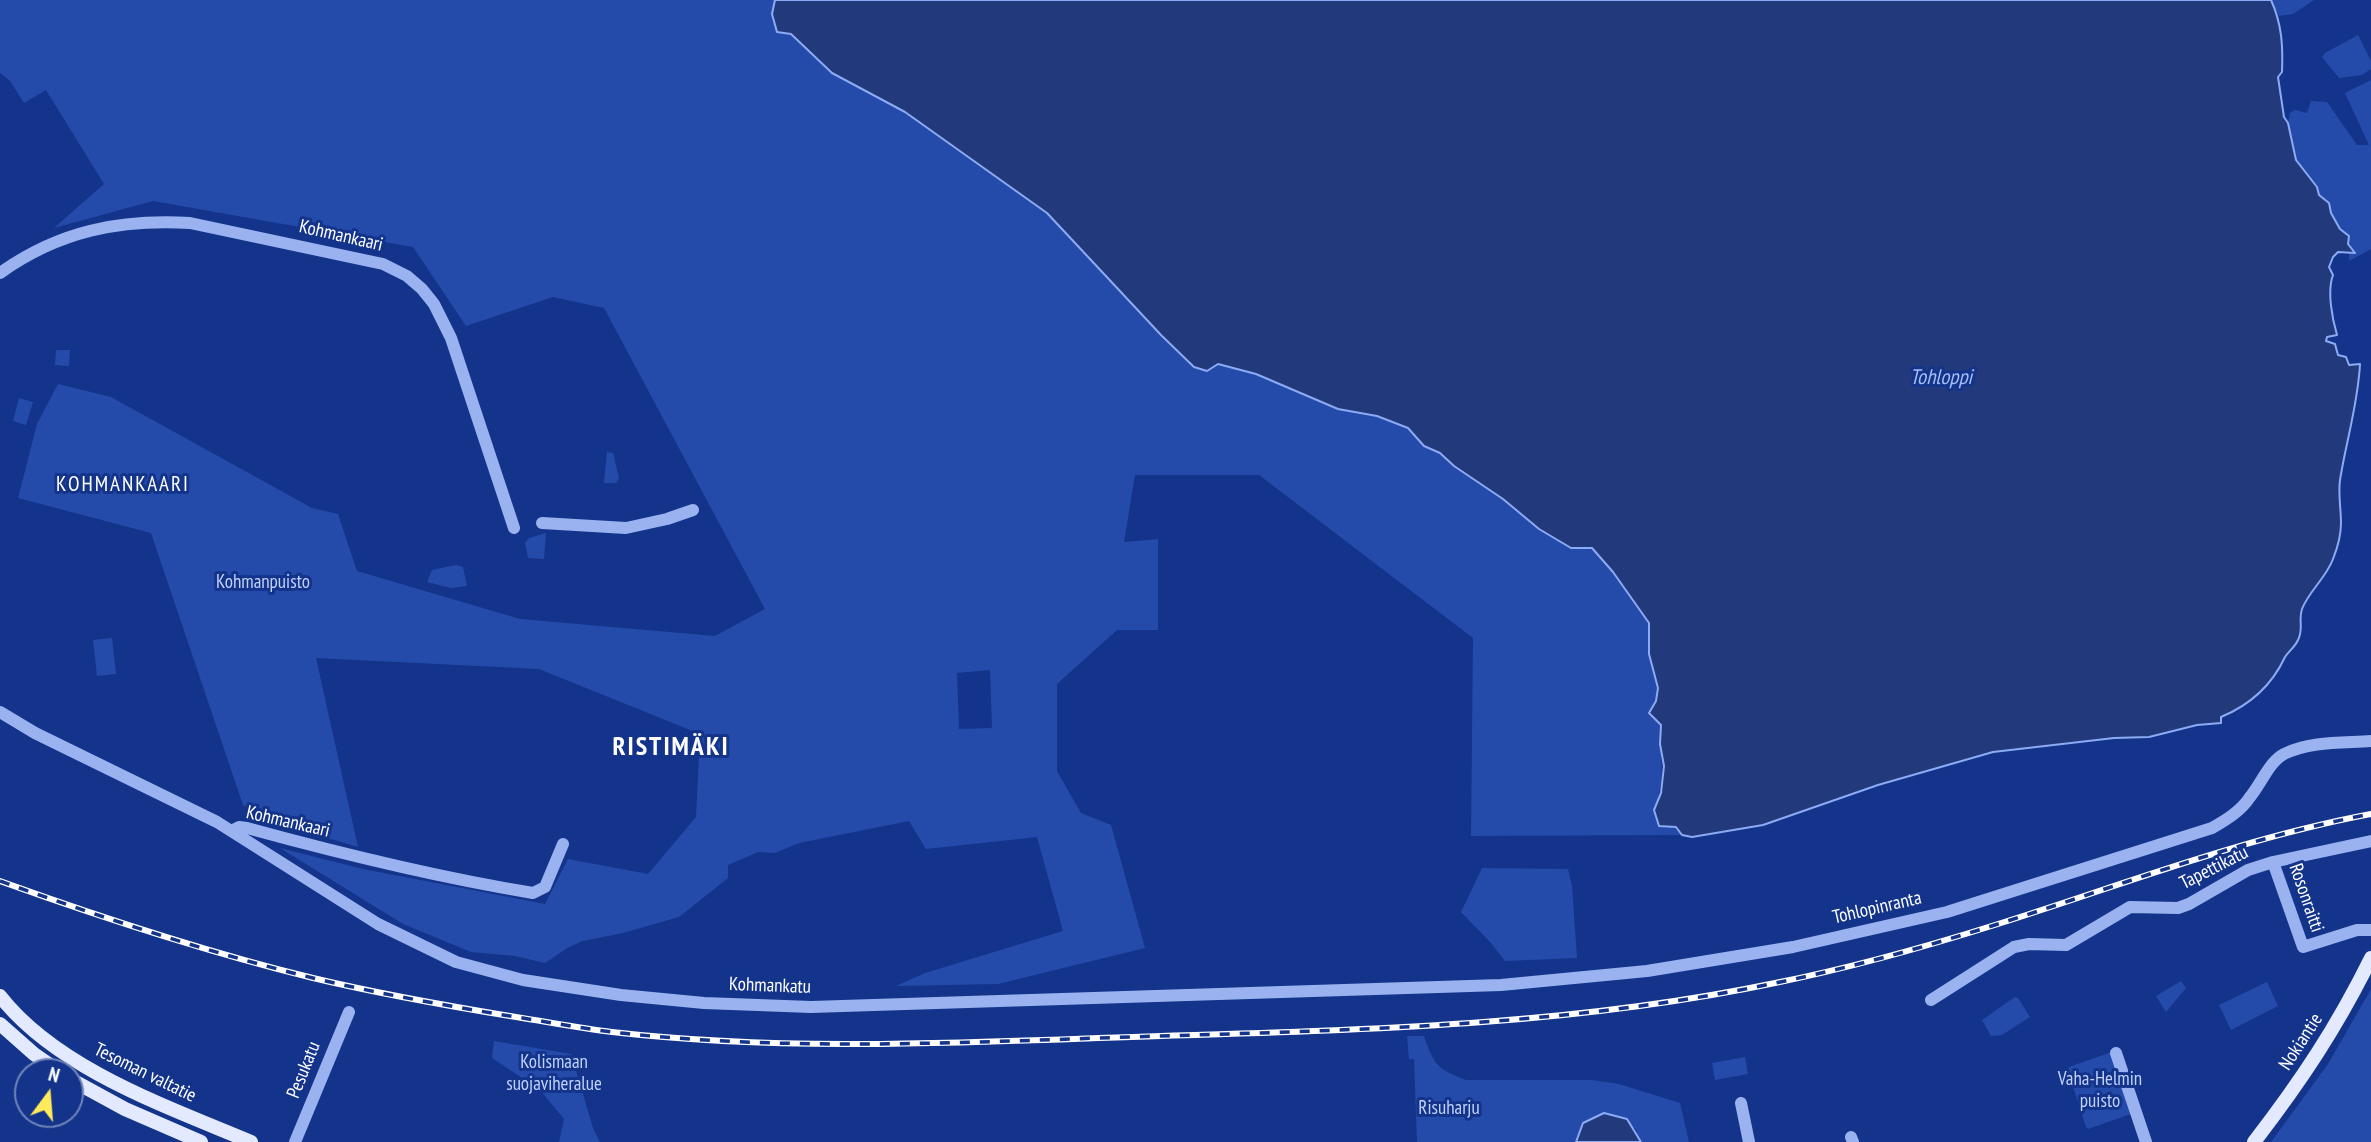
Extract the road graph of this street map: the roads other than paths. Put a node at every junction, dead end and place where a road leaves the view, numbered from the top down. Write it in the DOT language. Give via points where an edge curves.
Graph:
graph roads {
  1 [pos="0,273"];
  2 [pos="693,510"];
  3 [pos="542,523"];
  4 [pos="514,528"];
  5 [pos="0,712"];
  6 [pos="2371,741"];
  7 [pos="231,831"];
  8 [pos="2371,841"];
  9 [pos="563,844"];
  10 [pos="2273,862"];
  11 [pos="2371,930"];
  12 [pos="2371,958"];
  13 [pos="1348,990"];
  14 [pos="1931,1000"];
  15 [pos="4,1002"];
  16 [pos="349,1012"];
  17 [pos="0,1024"];
  18 [pos="2116,1053"];
  19 [pos="41,1058"];
  20 [pos="84,1087"];
  21 [pos="1741,1103"];
  22 [pos="201,1142"];
  23 [pos="251,1142"];
  24 [pos="295,1142"];
  25 [pos="1749,1142"];
  26 [pos="2146,1142"];
  27 [pos="2254,1142"];
  1 -- 4 [label="street, Kohmankaari" via="32,252 76,233 158,221 190,223 383,264 422,289 440,315"];
  2 -- 3 [label="street" via="626,528"];
  5 -- 7 [label="street, Kohmankaari"];
  6 -- 13 [label="street, Tohlopinranta" via="2305,746 2284,754 2249,799 2212,828 1947,912 1793,947 1647,971 1538,983"];
  7 -- 9 [label="street, Kohmankaari" via="247,828 460,881 533,893 545,887"];
  7 -- 13 [label="street, Kohmankatu" via="378,924 433,952 499,975 596,992 811,1007"];
  8 -- 10 [label="street, Tapettikatu"];
  10 -- 11 [label="street, Rosonraitti" via="2303,947"];
  10 -- 14 [label="street, Tapettikatu" via="2248,870 2178,908 2130,907 2066,945 2014,947"];
  12 -- 27 [label="main road, Nokiantie" via="2331,1034"];
  15 -- 17 [label="street"];
  15 -- 23 [label="main road, Tesoman valtatie" via="60,1049 111,1081"];
  16 -- 24 [label="street, Pesukatu"];
  17 -- 19 [label="main road"];
  18 -- 26 [label="street"];
  20 -- 22 [label="main road, Tesoman valtatie"];
  21 -- 25 [label="street"];
}
